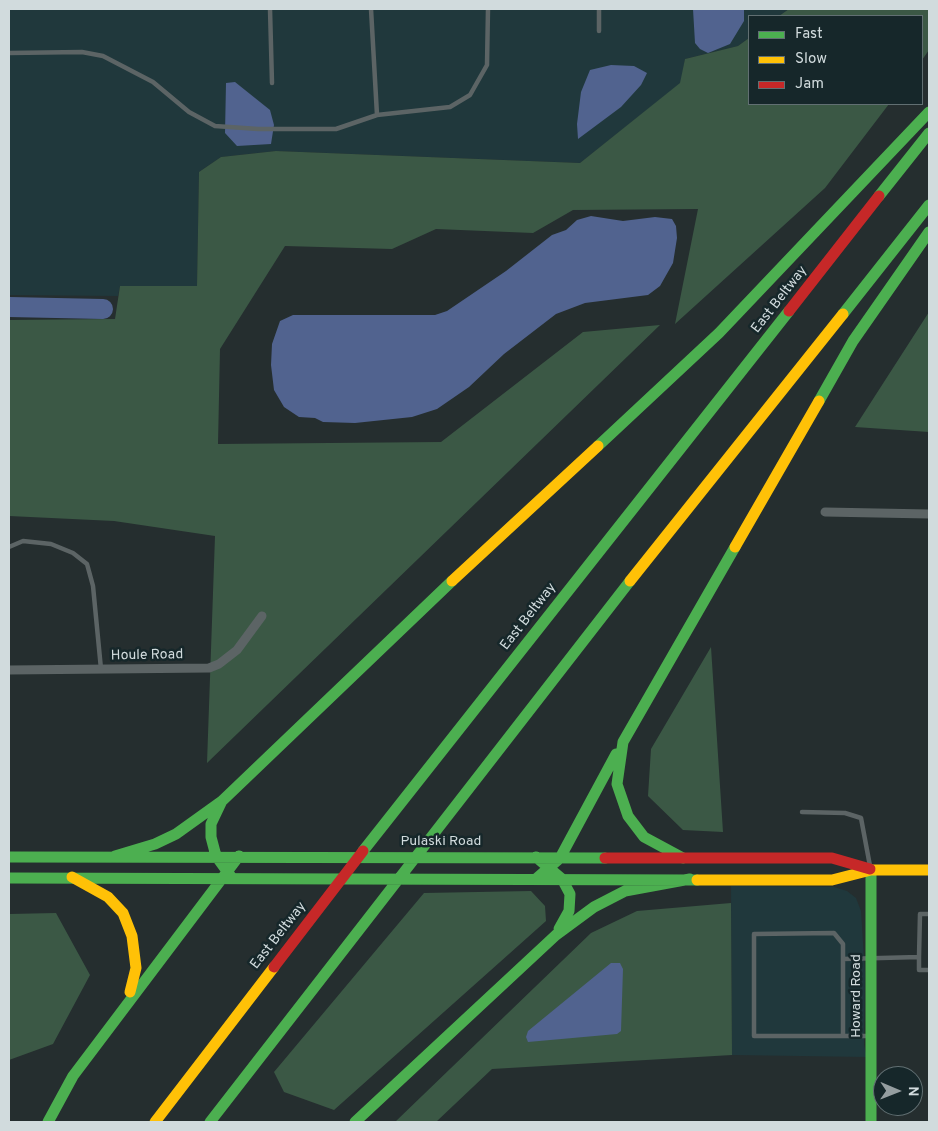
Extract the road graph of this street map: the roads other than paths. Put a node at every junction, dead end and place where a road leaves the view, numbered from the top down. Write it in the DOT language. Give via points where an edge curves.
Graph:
graph roads {
  1 [pos="270,9"];
  2 [pos="371,9"];
  3 [pos="488,9"];
  4 [pos="599,9"];
  5 [pos="599,31"];
  6 [pos="9,54"];
  7 [pos="272,82"];
  8 [pos="929,112"];
  9 [pos="377,115"];
  10 [pos="929,133"];
  11 [pos="929,205"];
  12 [pos="929,232"];
  13 [pos="825,512"];
  14 [pos="929,514"];
  15 [pos="9,547"];
  16 [pos="262,616"];
  17 [pos="9,670"];
  18 [pos="101,670"];
  19 [pos="623,742"];
  20 [pos="222,801"];
  21 [pos="802,812"];
  22 [pos="115,856"];
  23 [pos="216,856"];
  24 [pos="239,856"];
  25 [pos="9,857"];
  26 [pos="536,858"];
  27 [pos="560,858"];
  28 [pos="682,858"];
  29 [pos="549,868"];
  30 [pos="871,870"];
  31 [pos="929,870"];
  32 [pos="227,876"];
  33 [pos="72,877"];
  34 [pos="9,878"];
  35 [pos="536,879"];
  36 [pos="562,879"];
  37 [pos="690,879"];
  38 [pos="929,914"];
  39 [pos="556,935"];
  40 [pos="919,957"];
  41 [pos="872,958"];
  42 [pos="844,959"];
  43 [pos="929,970"];
  44 [pos="128,1000"];
  45 [pos="843,1036"];
  46 [pos="872,1036"];
  47 [pos="48,1122"];
  48 [pos="155,1122"];
  49 [pos="210,1122"];
  50 [pos="355,1122"];
  51 [pos="871,1122"];
  1 -- 7 [label="lane"];
  2 -- 9 [label="lane"];
  3 -- 9 [label="lane" via="487,65 470,95 450,107"];
  4 -- 5 [label="lane"];
  6 -- 9 [label="lane" via="82,52 103,56 153,82 189,112 216,126 336,129"];
  8 -- 20 [label="main road" via="719,333"];
  10 -- 48 [label="main road, East Beltway" via="395,810"];
  11 -- 49 [label="main road" via="641,567"];
  12 -- 19 [label="main road" via="853,341"];
  13 -- 14 [label="street"];
  15 -- 18 [label="lane" via="23,541 51,544 73,553 87,564 93,586"];
  16 -- 18 [label="street, Houle Road" via="237,650 209,668"];
  17 -- 18 [label="street, Houle Road"];
  19 -- 27 [label="main road"];
  19 -- 28 [label="main road" via="617,784 628,816 644,837"];
  20 -- 22 [label="main road" via="176,834 156,844"];
  20 -- 23 [label="main road" via="211,824"];
  21 -- 30 [label="lane" via="845,813 861,818"];
  22 -- 23 [label="main road, Pulaski Road"];
  22 -- 25 [label="main road, Pulaski Road"];
  23 -- 24 [label="main road, Pulaski Road"];
  23 -- 32 [label="main road"];
  24 -- 26 [label="main road, Pulaski Road"];
  24 -- 32 [label="main road"];
  26 -- 27 [label="main road, Pulaski Road"];
  26 -- 29 [label="main road"];
  27 -- 28 [label="main road, Pulaski Road"];
  27 -- 29 [label="main road"];
  28 -- 30 [label="main road, Pulaski Road" via="832,858"];
  29 -- 35 [label="main road"];
  29 -- 36 [label="main road"];
  30 -- 31 [label="main road, Pulaski Road"];
  30 -- 37 [label="main road, Pulaski Road" via="832,880"];
  30 -- 41 [label="main road, Howard Road"];
  32 -- 33 [label="main road, Pulaski Road"];
  32 -- 35 [label="main road, Pulaski Road"];
  32 -- 44 [label="main road"];
  33 -- 34 [label="main road, Pulaski Road"];
  33 -- 44 [label="main road" via="108,897 123,913 132,936 136,968"];
  35 -- 36 [label="main road, Pulaski Road"];
  36 -- 37 [label="main road, Pulaski Road"];
  36 -- 39 [label="main road" via="570,894 569,912"];
  37 -- 39 [label="main road" via="625,891 594,907"];
  38 -- 40 [label="lane" via="920,914"];
  39 -- 50 [label="main road"];
  40 -- 41 [label="lane"];
  40 -- 43 [label="lane" via="919,970"];
  41 -- 42 [label="lane"];
  41 -- 46 [label="main road, Howard Road"];
  42 -- 45 [label="lane"];
  42 -- 45 [label="lane" via="843,944 834,933 754,934 754,1036"];
  44 -- 47 [label="main road" via="73,1076"];
  45 -- 46 [label="lane"];
  46 -- 51 [label="main road, Howard Road"];
}
